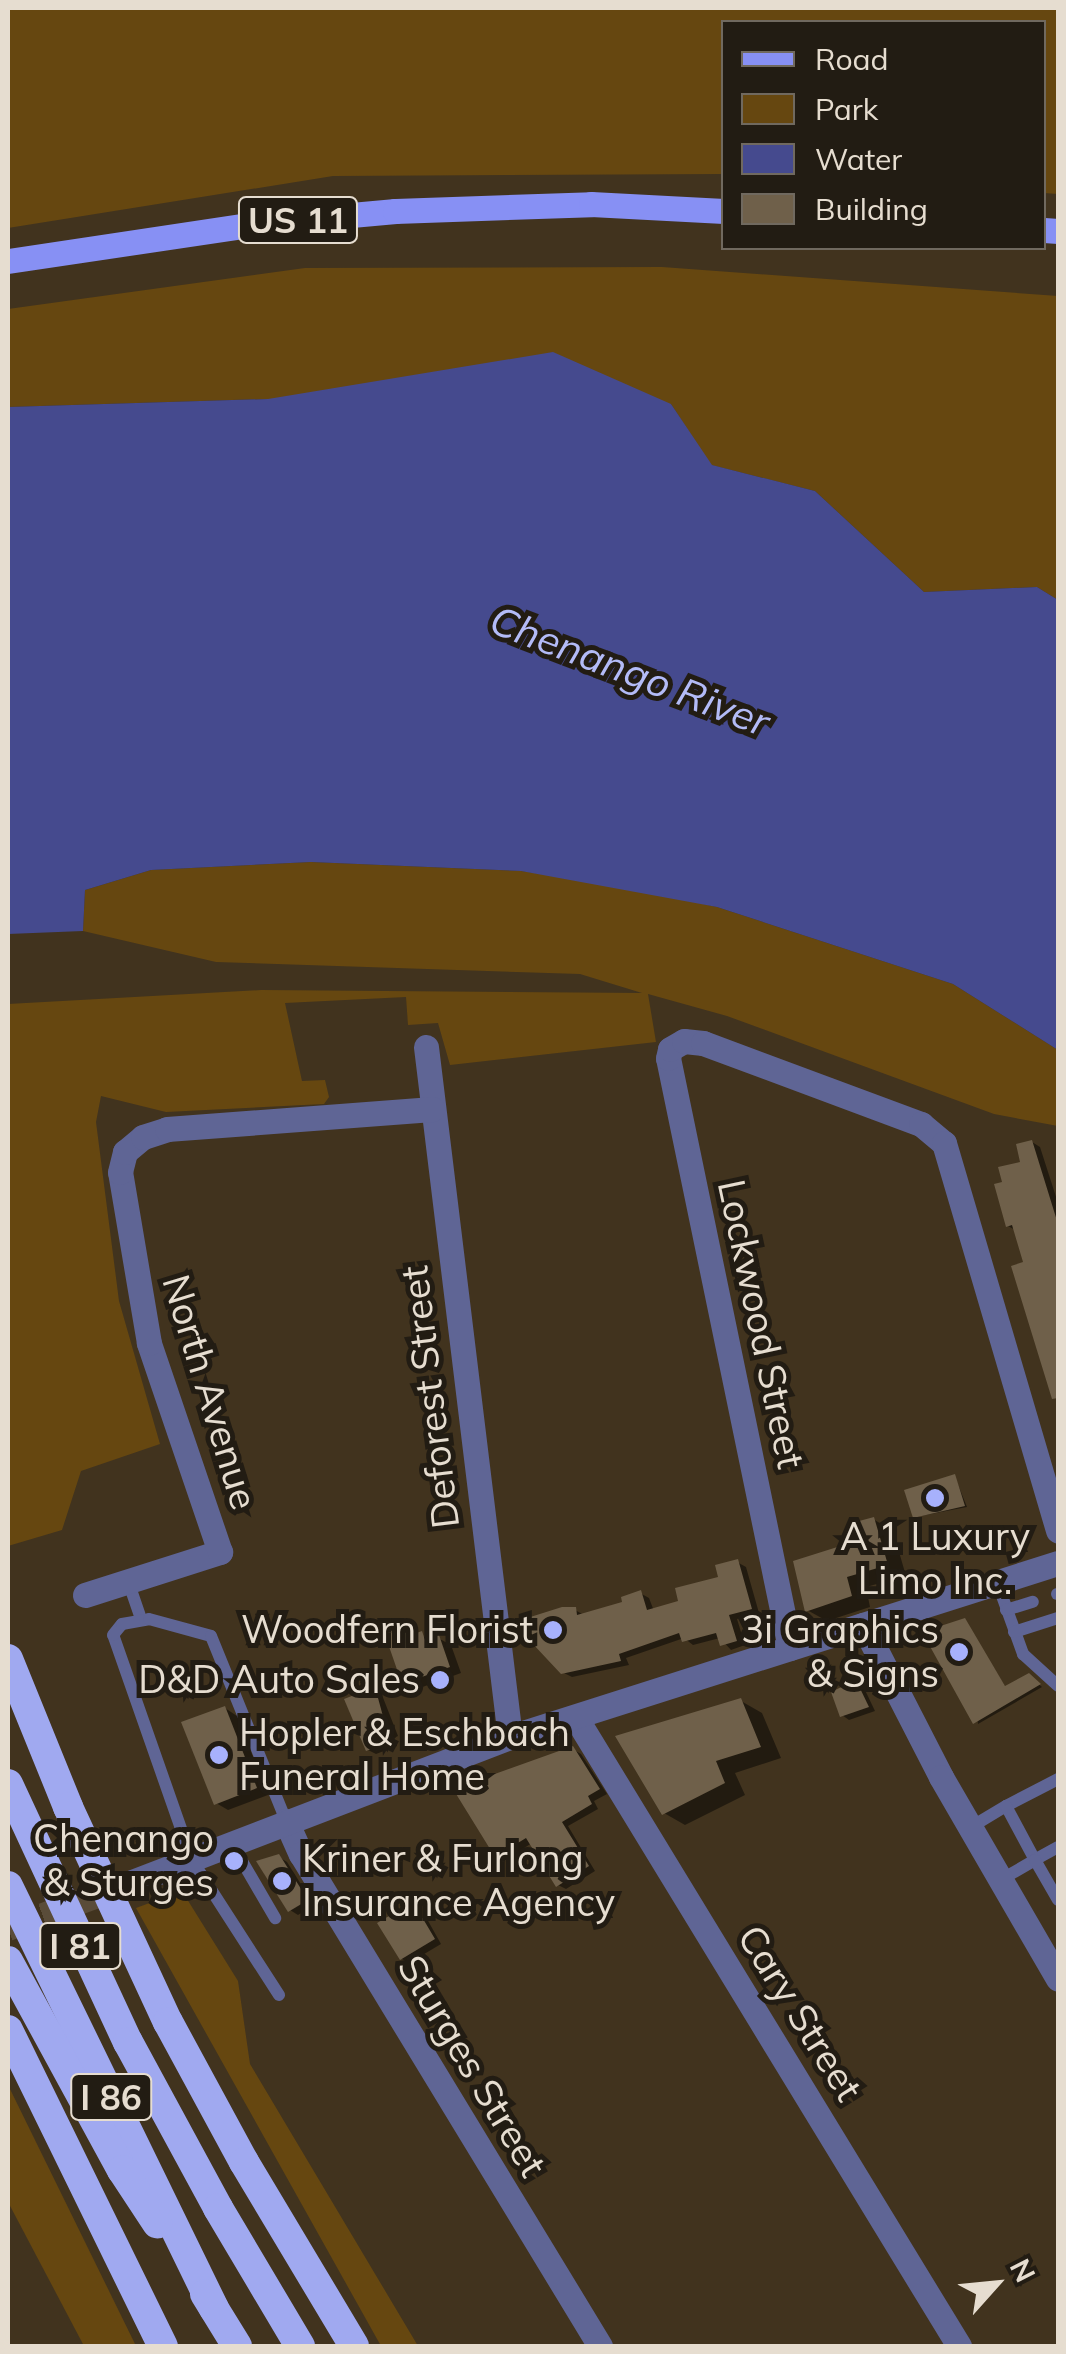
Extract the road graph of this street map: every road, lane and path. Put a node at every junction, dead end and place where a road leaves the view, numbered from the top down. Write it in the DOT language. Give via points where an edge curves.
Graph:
graph roads {
  1 [pos="721,210"];
  2 [pos="8,261"];
  3 [pos="426,1047"];
  4 [pos="432,1109"];
  5 [pos="1058,1531"];
  6 [pos="1058,1563"];
  7 [pos="128,1581"];
  8 [pos="997,1582"];
  9 [pos="85,1594"];
  10 [pos="1033,1602"];
  11 [pos="1006,1610"];
  12 [pos="141,1618"];
  13 [pos="1058,1618"];
  14 [pos="862,1625"];
  15 [pos="1014,1632"];
  16 [pos="790,1648"];
  17 [pos="8,1659"];
  18 [pos="1058,1686"];
  19 [pos="576,1718"];
  20 [pos="510,1738"];
  21 [pos="1058,1779"];
  22 [pos="8,1784"];
  23 [pos="1006,1806"];
  24 [pos="286,1821"];
  25 [pos="970,1828"];
  26 [pos="230,1842"];
  27 [pos="1058,1847"];
  28 [pos="192,1860"];
  29 [pos="1036,1860"];
  30 [pos="1001,1880"];
  31 [pos="126,1884"];
  32 [pos="8,1886"];
  33 [pos="1058,1900"];
  34 [pos="275,1918"];
  35 [pos="8,1961"];
  36 [pos="1058,1979"];
  37 [pos="279,1994"];
  38 [pos="8,2030"];
  39 [pos="214,2308"];
  40 [pos="163,2346"];
  41 [pos="237,2346"];
  42 [pos="300,2346"];
  43 [pos="354,2346"];
  44 [pos="600,2346"];
  45 [pos="959,2346"];
  1 -- 2 [label="main road, US 11" via="591,204 394,211"];
  3 -- 4 [label="street, Deforest Street"];
  4 -- 7 [label="street, North Avenue" via="167,1129 124,1152 120,1172 149,1343 220,1552"];
  4 -- 20 [label="street, Deforest Street"];
  5 -- 16 [label="street, Lockwood Street" via="944,1143 921,1124 684,1041 668,1058"];
  6 -- 8 [label="street"];
  7 -- 9 [label="street, North Avenue"];
  7 -- 12 [label="lane"];
  8 -- 11 [label="lane"];
  8 -- 14 [label="street"];
  10 -- 11 [label="lane"];
  11 -- 15 [label="lane"];
  12 -- 24 [label="lane" via="212,1636"];
  12 -- 28 [label="lane" via="113,1635"];
  13 -- 15 [label="lane"];
  14 -- 16 [label="street"];
  14 -- 25 [label="street"];
  15 -- 18 [label="lane" via="1024,1654"];
  16 -- 19 [label="street"];
  17 -- 43 [label="highway" via="168,2022"];
  19 -- 20 [label="street"];
  19 -- 45 [label="street, Cary Street"];
  20 -- 24 [label="street"];
  21 -- 23 [label="lane"];
  22 -- 42 [label="highway, I 81" via="136,2058"];
  23 -- 25 [label="lane"];
  23 -- 29 [label="lane"];
  24 -- 26 [label="street"];
  24 -- 44 [label="street, Sturges Street"];
  25 -- 30 [label="street"];
  26 -- 28 [label="street"];
  26 -- 34 [label="lane"];
  27 -- 29 [label="lane"];
  28 -- 31 [label="street"];
  28 -- 37 [label="lane"];
  29 -- 30 [label="lane"];
  29 -- 33 [label="lane"];
  30 -- 36 [label="street"];
  32 -- 39 [label="highway, I 86"];
  35 -- 39 [label="highway, I 81" via="122,2170"];
  38 -- 40 [label="highway"];
  39 -- 41 [label="highway, I 81"];
}
